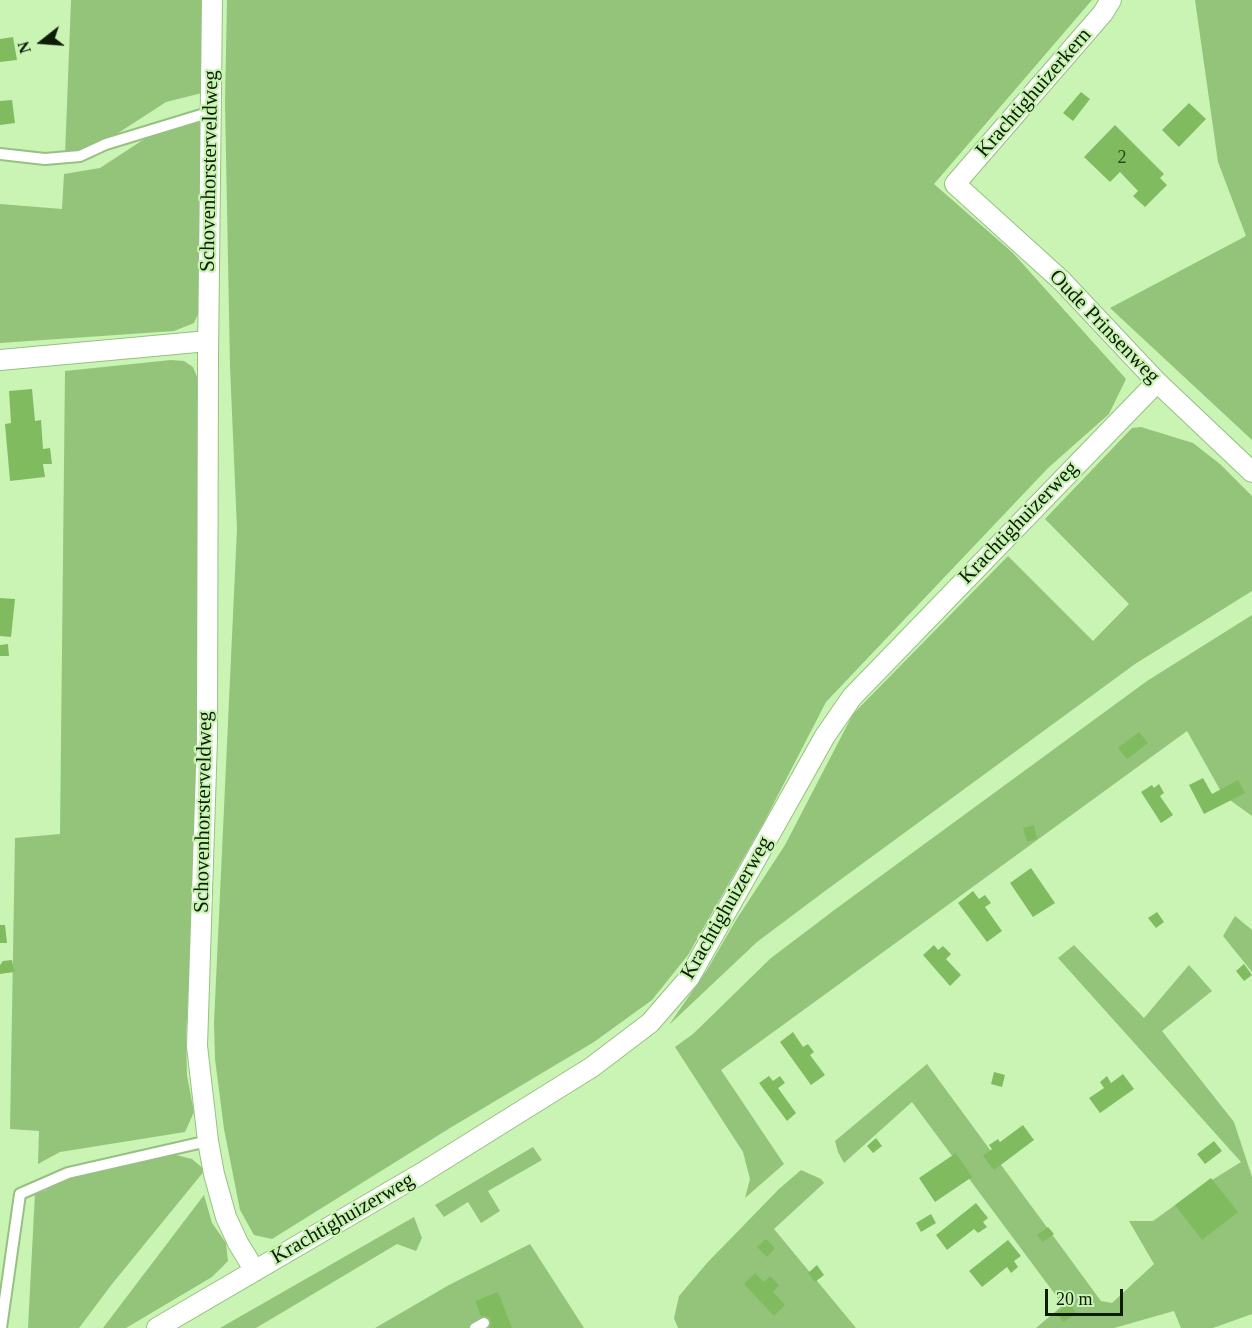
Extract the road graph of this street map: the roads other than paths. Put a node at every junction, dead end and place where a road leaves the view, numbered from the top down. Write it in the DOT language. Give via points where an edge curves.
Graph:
graph roads {
  1 [pos="212,0"];
  2 [pos="1111,0"];
  3 [pos="211,112"];
  4 [pos="0,154"];
  5 [pos="956,184"];
  6 [pos="208,341"];
  7 [pos="0,360"];
  8 [pos="1157,382"];
  9 [pos="1252,472"];
  10 [pos="208,1141"];
  11 [pos="255,1271"];
  12 [pos="1,1328"];
  13 [pos="157,1328"];
  1 -- 3 [label="street, Schovenhorsterveldweg"];
  2 -- 5 [label="street, Krachtighuizerkern"];
  3 -- 4 [label="lane" via="106,144 80,156 45,159"];
  3 -- 6 [label="street, Schovenhorsterveldweg"];
  5 -- 8 [label="street, Oude Prinsenweg" via="1062,281"];
  6 -- 7 [label="street"];
  6 -- 10 [label="street, Schovenhorsterveldweg" via="207,739 197,1046"];
  8 -- 9 [label="street, Oude Prinsenweg"];
  8 -- 11 [label="street, Krachtighuizerweg" via="852,697 825,736 689,978 650,1023 592,1067"];
  10 -- 11 [label="street, Schovenhorsterveldweg" via="226,1217"];
  10 -- 12 [label="lane" via="68,1173 20,1194"];
  11 -- 13 [label="street, Krachtighuizerweg"];
}
